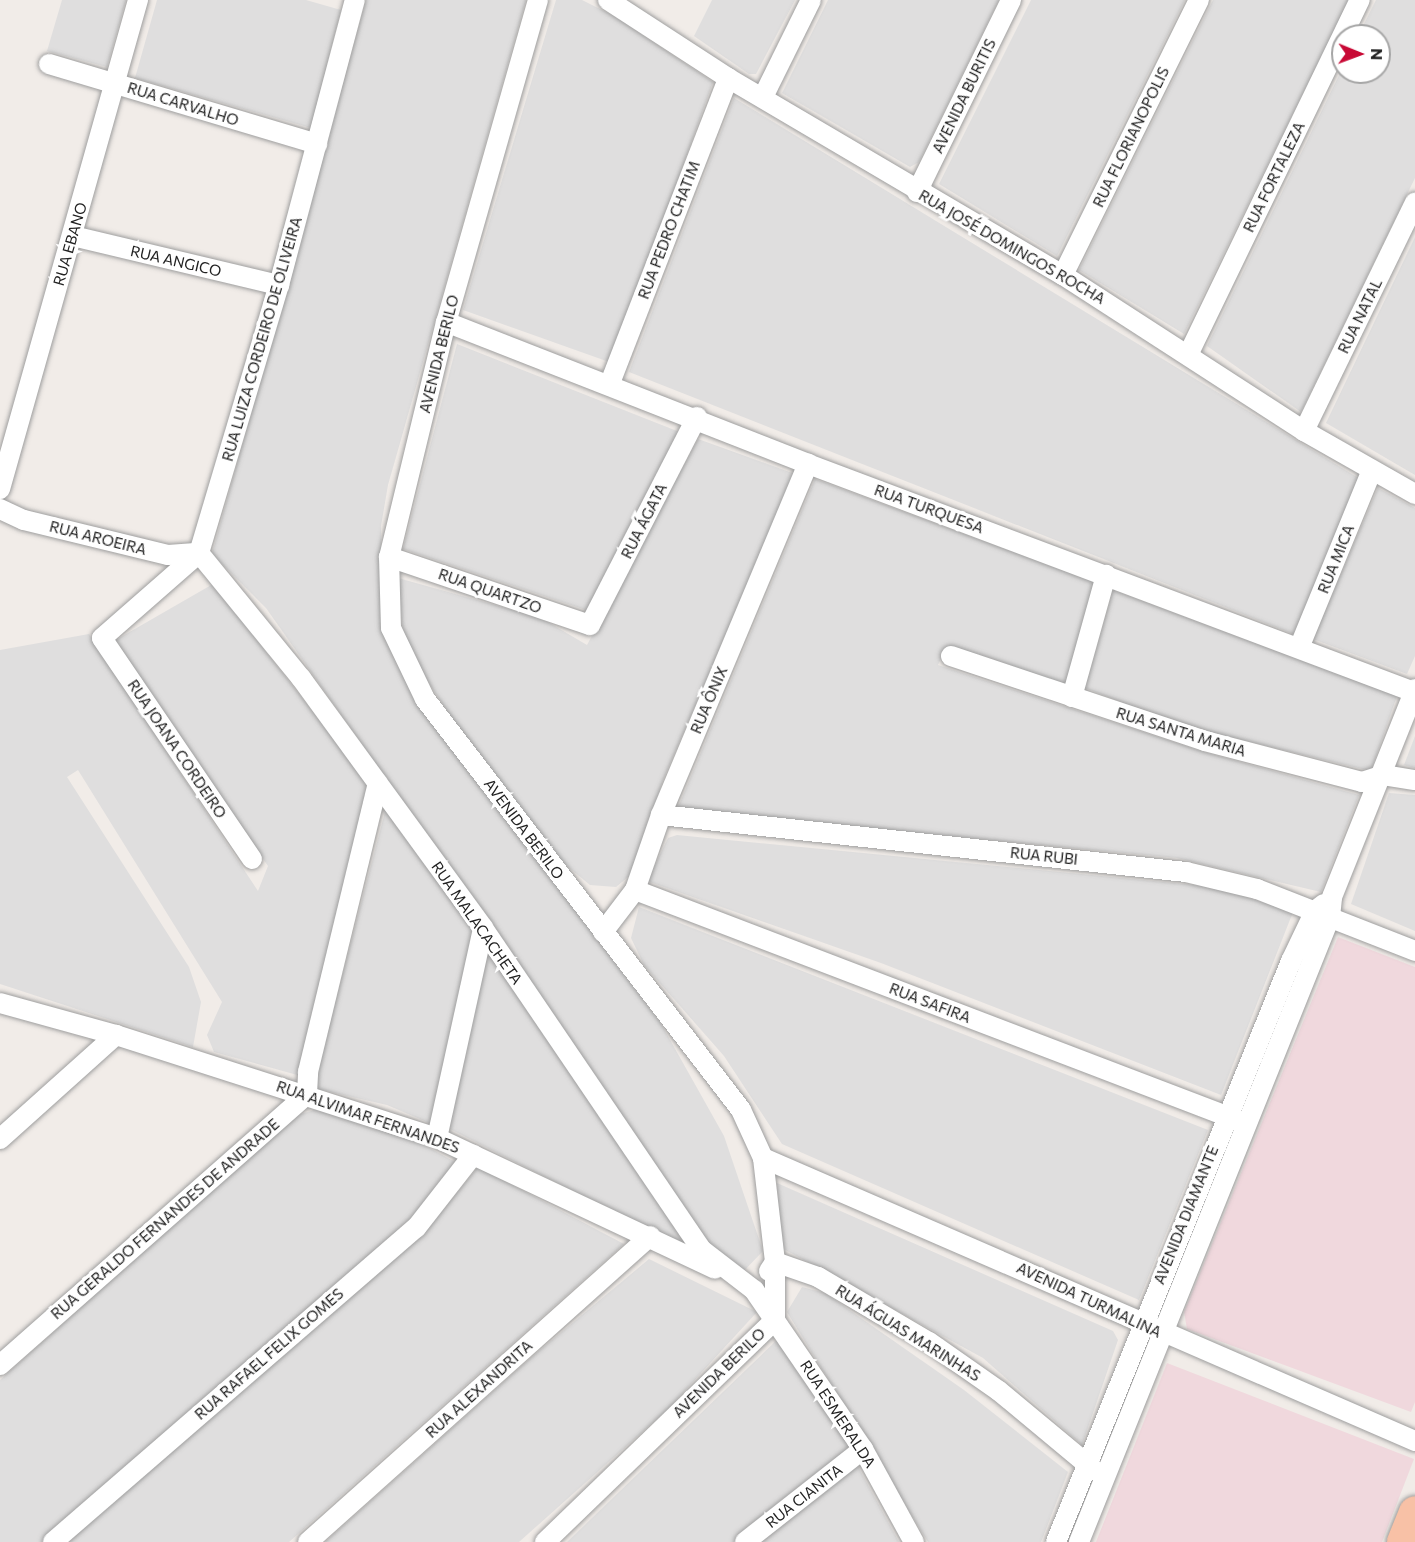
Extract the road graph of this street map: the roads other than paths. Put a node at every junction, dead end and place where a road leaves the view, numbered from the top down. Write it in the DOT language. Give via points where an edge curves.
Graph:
graph roads {
  1 [pos="138,0"];
  2 [pos="355,0"];
  3 [pos="538,0"];
  4 [pos="811,0"];
  5 [pos="1011,0"];
  6 [pos="1199,0"];
  7 [pos="1360,0"];
  8 [pos="615,2"];
  9 [pos="48,64"];
  10 [pos="728,78"];
  11 [pos="113,83"];
  12 [pos="763,97"];
  13 [pos="317,144"];
  14 [pos="917,192"];
  15 [pos="1415,202"];
  16 [pos="73,236"];
  17 [pos="1063,275"];
  18 [pos="279,285"];
  19 [pos="446,322"];
  20 [pos="1189,353"];
  21 [pos="610,383"];
  22 [pos="697,417"];
  23 [pos="1304,431"];
  24 [pos="808,464"];
  25 [pos="1372,470"];
  26 [pos="0,489"];
  27 [pos="1415,494"];
  28 [pos="0,509"];
  29 [pos="199,553"];
  30 [pos="389,557"];
  31 [pos="1106,575"];
  32 [pos="590,625"];
  33 [pos="1299,648"];
  34 [pos="951,656"];
  35 [pos="1414,690"];
  36 [pos="1072,697"];
  37 [pos="1383,775"];
  38 [pos="1415,780"];
  39 [pos="378,783"];
  40 [pos="661,815"];
  41 [pos="252,859"];
  42 [pos="634,890"];
  43 [pos="1322,914"];
  44 [pos="483,928"];
  45 [pos="603,932"];
  46 [pos="1415,951"];
  47 [pos="0,1003"];
  48 [pos="117,1035"];
  49 [pos="307,1094"];
  50 [pos="1235,1119"];
  51 [pos="438,1138"];
  52 [pos="0,1139"];
  53 [pos="473,1155"];
  54 [pos="763,1158"];
  55 [pos="650,1236"];
  56 [pos="775,1262"];
  57 [pos="754,1290"];
  58 [pos="775,1320"];
  59 [pos="1143,1322"];
  60 [pos="1161,1334"];
  61 [pos="0,1365"];
  62 [pos="1415,1441"];
  63 [pos="863,1449"];
  64 [pos="1085,1465"];
  65 [pos="1105,1476"];
  66 [pos="1415,1512"];
  67 [pos="53,1542"];
  68 [pos="308,1542"];
  69 [pos="545,1542"];
  70 [pos="745,1542"];
  71 [pos="914,1542"];
  72 [pos="1056,1542"];
  73 [pos="1079,1542"];
  74 [pos="1402,1542"];
  1 -- 11 [label="street, RUA EBANO"];
  2 -- 13 [label="street, RUA LUIZA CORDEIRO DE OLIVEIRA"];
  3 -- 19 [label="street, AVENIDA BERILO"];
  4 -- 12 [label="street"];
  5 -- 14 [label="street, AVENIDA BURITIS"];
  6 -- 17 [label="street, RUA FLORIANOPOLIS"];
  7 -- 20 [label="street, RUA FORTALEZA"];
  8 -- 10 [label="street, RUA JOSÉ DOMINGOS ROCHA"];
  9 -- 11 [label="street, RUA CARVALHO"];
  10 -- 12 [label="street, RUA JOSÉ DOMINGOS ROCHA"];
  10 -- 21 [label="street, RUA PEDRO CHATIM"];
  11 -- 13 [label="street, RUA CARVALHO"];
  11 -- 16 [label="street, RUA EBANO"];
  12 -- 14 [label="street, RUA JOSÉ DOMINGOS ROCHA"];
  13 -- 18 [label="street, RUA LUIZA CORDEIRO DE OLIVEIRA"];
  14 -- 17 [label="street, RUA JOSÉ DOMINGOS ROCHA"];
  15 -- 23 [label="street, RUA NATAL"];
  16 -- 18 [label="street, RUA ANGICO"];
  16 -- 26 [label="street, RUA EBANO"];
  17 -- 20 [label="street, RUA JOSÉ DOMINGOS ROCHA"];
  18 -- 29 [label="street, RUA LUIZA CORDEIRO DE OLIVEIRA"];
  19 -- 21 [label="street, RUA TURQUESA"];
  19 -- 30 [label="street, AVENIDA BERILO"];
  20 -- 23 [label="street, RUA JOSÉ DOMINGOS ROCHA"];
  21 -- 22 [label="street, RUA TURQUESA"];
  22 -- 24 [label="street, RUA TURQUESA"];
  22 -- 32 [label="street, RUA ÁGATA"];
  23 -- 25 [label="street, RUA JOSÉ DOMINGOS ROCHA"];
  24 -- 31 [label="street, RUA TURQUESA"];
  24 -- 40 [label="street, RUA ÔNIX"];
  25 -- 27 [label="street, RUA JOSÉ DOMINGOS ROCHA"];
  25 -- 33 [label="street, RUA MICA"];
  28 -- 29 [label="street, RUA AROEIRA" via="24,520 168,555"];
  29 -- 39 [label="street, RUA MALACACHETA" via="301,678"];
  29 -- 41 [label="street, RUA JOANA CORDEIRO" via="102,638"];
  30 -- 32 [label="street, RUA QUARTZO"];
  30 -- 45 [label="street, AVENIDA BERILO" via="391,628 425,699"];
  31 -- 33 [label="street, RUA TURQUESA"];
  31 -- 36 [label="street"];
  33 -- 35 [label="street, RUA TURQUESA"];
  34 -- 36 [label="street, RUA SANTA MARIA"];
  35 -- 37 [label="street, AVENIDA DIAMANTE"];
  36 -- 37 [label="street, RUA SANTA MARIA" via="1205,741 1362,782"];
  37 -- 38 [label="street, RUA SANTA MARIA"];
  37 -- 43 [label="street, AVENIDA DIAMANTE"];
  39 -- 44 [label="street, RUA MALACACHETA"];
  39 -- 49 [label="street" via="308,1072"];
  40 -- 42 [label="street, RUA ÔNIX"];
  40 -- 43 [label="street, RUA RUBI" via="1186,872 1257,888"];
  42 -- 45 [label="street, RUA ÔNIX"];
  42 -- 50 [label="street, RUA SAFIRA"];
  43 -- 46 [label="street, RUA RUBI"];
  43 -- 50 [label="street, AVENIDA DIAMANTE"];
  44 -- 51 [label="street"];
  44 -- 57 [label="street, RUA MALACACHETA" via="702,1250"];
  45 -- 54 [label="street, AVENIDA BERILO" via="741,1110"];
  47 -- 48 [label="street, RUA ALVIMAR FERNANDES"];
  48 -- 49 [label="street, RUA ALVIMAR FERNANDES"];
  48 -- 52 [label="street"];
  49 -- 51 [label="street, RUA ALVIMAR FERNANDES"];
  49 -- 61 [label="street, RUA GERALDO FERNANDES DE ANDRADE"];
  50 -- 59 [label="street, AVENIDA DIAMANTE"];
  50 -- 60 [label="street, AVENIDA DIAMANTE"];
  51 -- 53 [label="street, RUA ALVIMAR FERNANDES"];
  53 -- 55 [label="street, RUA ALVIMAR FERNANDES"];
  53 -- 67 [label="street, RUA RAFAEL FELIX GOMES" via="416,1228"];
  54 -- 56 [label="street, AVENIDA BERILO"];
  54 -- 59 [label="street, AVENIDA TURMALINA"];
  55 -- 57 [label="street, RUA ALVIMAR FERNANDES"];
  55 -- 68 [label="street, RUA ALEXANDRITA"];
  56 -- 57 [label="street"];
  56 -- 58 [label="street, AVENIDA BERILO"];
  56 -- 64 [label="street, RUA ÁGUAS MARINHAS" via="818,1277 928,1342 999,1391"];
  57 -- 58 [label="street, RUA ESMERALDA"];
  58 -- 63 [label="street, RUA ESMERALDA"];
  58 -- 69 [label="street, AVENIDA BERILO"];
  59 -- 60 [label="street, AVENIDA TURMALINA"];
  59 -- 64 [label="street, AVENIDA DIAMANTE"];
  60 -- 62 [label="street, AVENIDA TURMALINA"];
  60 -- 65 [label="street, AVENIDA DIAMANTE"];
  63 -- 70 [label="street, RUA CIANITA"];
  63 -- 71 [label="street, RUA ESMERALDA"];
  64 -- 65 [label="street, RUA ÁGUAS MARINHAS"];
  64 -- 72 [label="street, AVENIDA DIAMANTE"];
  65 -- 73 [label="street, AVENIDA DIAMANTE"];
  66 -- 74 [label="main road"];
}
